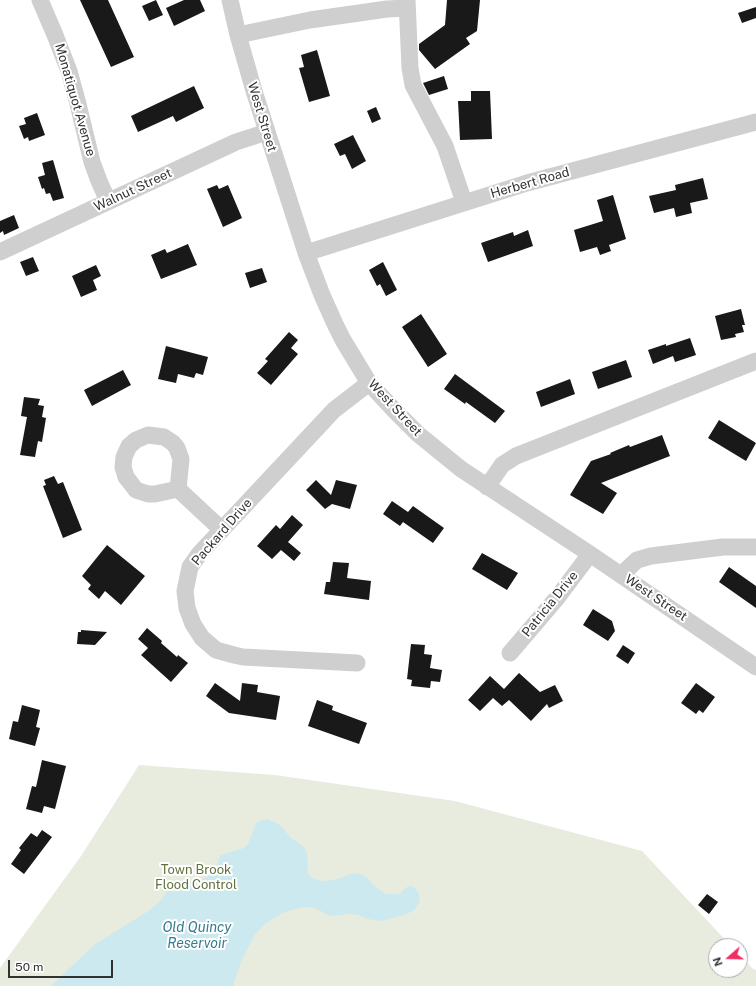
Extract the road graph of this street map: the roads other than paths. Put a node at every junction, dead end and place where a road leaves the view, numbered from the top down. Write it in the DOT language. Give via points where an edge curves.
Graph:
graph roads {
  1 [pos="40,0"];
  2 [pos="230,0"];
  3 [pos="407,4"];
  4 [pos="238,35"];
  5 [pos="756,122"];
  6 [pos="267,132"];
  7 [pos="108,201"];
  8 [pos="464,202"];
  9 [pos="0,252"];
  10 [pos="306,253"];
  11 [pos="756,361"];
  12 [pos="369,383"];
  13 [pos="487,487"];
  14 [pos="178,489"];
  15 [pos="222,530"];
  16 [pos="756,547"];
  17 [pos="590,554"];
  18 [pos="621,575"];
  19 [pos="510,653"];
  20 [pos="357,663"];
  21 [pos="756,666"];
  1 -- 7 [label="street, Monatiquot Avenue" via="69,71 92,162"];
  2 -- 4 [label="street, West Street"];
  3 -- 4 [label="street"];
  3 -- 8 [label="street" via="413,85 447,150"];
  4 -- 6 [label="street, West Street"];
  5 -- 8 [label="street, Herbert Road"];
  6 -- 7 [label="street, Walnut Street" via="236,142"];
  6 -- 10 [label="street, West Street"];
  7 -- 9 [label="street, Walnut Street"];
  8 -- 10 [label="street, Herbert Road"];
  10 -- 12 [label="street, West Street" via="336,324"];
  11 -- 13 [label="street" via="516,456 502,465"];
  12 -- 13 [label="street, West Street" via="418,434 447,459"];
  12 -- 15 [label="street, Packard Drive" via="334,410"];
  13 -- 17 [label="street, West Street"];
  14 -- 15 [label="street"];
  15 -- 20 [label="street, Packard Drive" via="194,560 186,583 187,608 202,638 216,650 234,656"];
  16 -- 18 [label="street" via="723,547 651,556 637,560"];
  17 -- 18 [label="street, West Street"];
  17 -- 19 [label="street, Patricia Drive"];
  18 -- 21 [label="street, West Street"];
}
